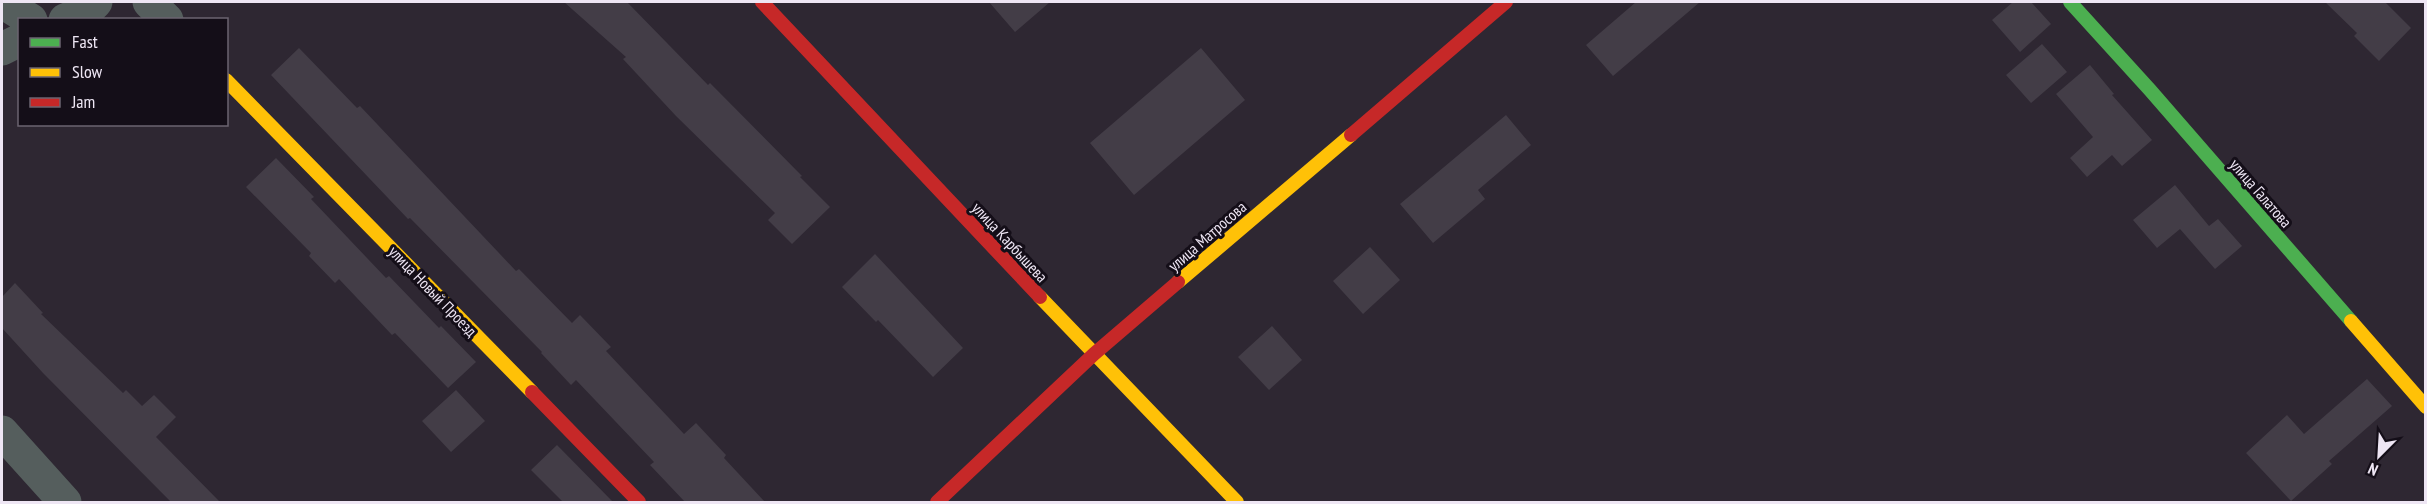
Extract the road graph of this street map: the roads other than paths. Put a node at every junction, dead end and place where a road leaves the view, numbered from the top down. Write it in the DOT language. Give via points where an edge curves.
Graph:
graph roads {
  1 [pos="2,2"];
  2 [pos="96,2"];
  3 [pos="149,2"];
  4 [pos="762,2"];
  5 [pos="1506,2"];
  6 [pos="2070,2"];
  7 [pos="28,18"];
  8 [pos="70,18"];
  9 [pos="165,18"];
  10 [pos="18,41"];
  11 [pos="2,49"];
  12 [pos="228,82"];
  13 [pos="1094,354"];
  14 [pos="2426,407"];
  15 [pos="2,432"];
  16 [pos="65,502"];
  17 [pos="639,502"];
  18 [pos="937,502"];
  19 [pos="1237,502"];
  1 -- 7 [label="street"];
  2 -- 8 [label="street"];
  3 -- 9 [label="street"];
  4 -- 13 [label="street, улица Карбышева"];
  5 -- 13 [label="street, улица Матросова"];
  6 -- 14 [label="street, улица Галатова"];
  10 -- 11 [label="street"];
  12 -- 17 [label="street, улица Новый Проезд"];
  13 -- 18 [label="street, улица Матросова"];
  13 -- 19 [label="street, улица Карбышева"];
  15 -- 16 [label="street"];
}
